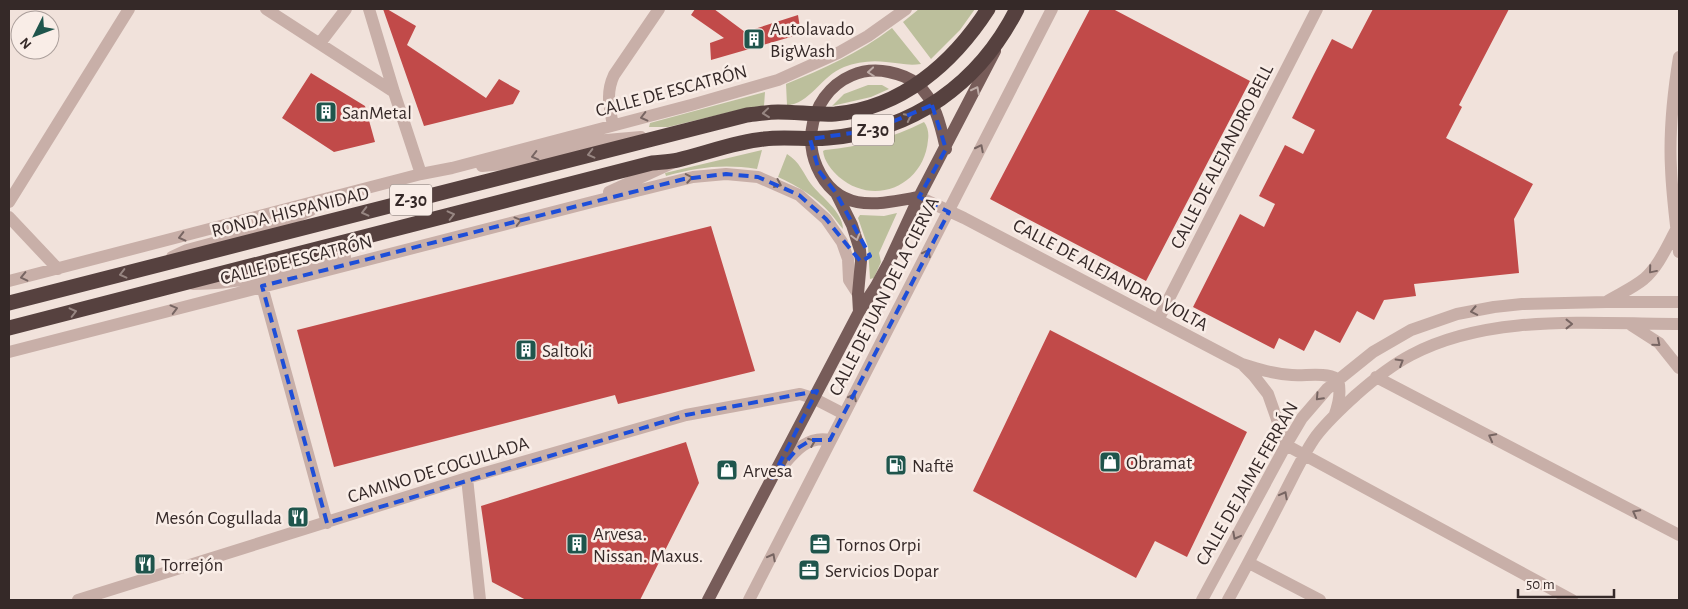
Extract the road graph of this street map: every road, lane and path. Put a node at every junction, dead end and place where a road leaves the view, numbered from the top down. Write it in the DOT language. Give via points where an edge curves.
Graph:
graph roads {
  1 [pos="129,9"];
  2 [pos="266,9"];
  3 [pos="346,9"];
  4 [pos="369,9"];
  5 [pos="659,9"];
  6 [pos="906,9"];
  7 [pos="988,9"];
  8 [pos="1017,9"];
  9 [pos="1052,9"];
  10 [pos="1317,9"];
  11 [pos="1008,27"];
  12 [pos="320,43"];
  13 [pos="1679,57"];
  14 [pos="917,84"];
  15 [pos="394,92"];
  16 [pos="932,104"];
  17 [pos="814,115"];
  18 [pos="613,125"];
  19 [pos="669,134"];
  20 [pos="810,139"];
  21 [pos="946,149"];
  22 [pos="678,160"];
  23 [pos="452,168"];
  24 [pos="421,174"];
  25 [pos="958,191"];
  26 [pos="836,193"];
  27 [pos="343,196"];
  28 [pos="919,197"];
  29 [pos="9,202"];
  30 [pos="592,202"];
  31 [pos="949,212"];
  32 [pos="9,217"];
  33 [pos="964,218"];
  34 [pos="1677,228"];
  35 [pos="1679,252"];
  36 [pos="385,256"];
  37 [pos="148,268"];
  38 [pos="58,269"];
  39 [pos="9,281"];
  40 [pos="180,284"];
  41 [pos="262,286"];
  42 [pos="858,294"];
  43 [pos="1606,302"];
  44 [pos="1679,302"];
  45 [pos="9,303"];
  46 [pos="858,312"];
  47 [pos="1158,320"];
  48 [pos="1629,324"];
  49 [pos="1679,324"];
  50 [pos="9,328"];
  51 [pos="9,352"];
  52 [pos="1242,364"];
  53 [pos="1679,368"];
  54 [pos="1376,377"];
  55 [pos="1338,379"];
  56 [pos="813,398"];
  57 [pos="844,414"];
  58 [pos="1335,414"];
  59 [pos="830,440"];
  60 [pos="1286,445"];
  61 [pos="1304,456"];
  62 [pos="467,478"];
  63 [pos="772,478"];
  64 [pos="327,523"];
  65 [pos="1679,535"];
  66 [pos="1248,563"];
  67 [pos="715,594"];
  68 [pos="78,600"];
  69 [pos="480,600"];
  70 [pos="708,600"];
  71 [pos="749,600"];
  72 [pos="1202,600"];
  73 [pos="1228,600"];
  74 [pos="1320,600"];
  75 [pos="1572,600"];
  1 -- 29 [label="street"];
  2 -- 12 [label="street"];
  3 -- 12 [label="street"];
  4 -- 15 [label="street"];
  5 -- 18 [label="street" via="610,83 608,93"];
  6 -- 18 [label="street, CALLE DE ESCATRÓN, one-way" via="838,53 778,80"];
  7 -- 14 [label="highway, RONDA HISPANIDAD / Z-30" via="967,40"];
  8 -- 11 [label="highway, Z-30"];
  25 -- 9 [label="street, CALLE DE JUAN DE LA CIERVA, one-way"];
  10 -- 47 [label="street, CALLE DE ALEJANDRO BELL"];
  11 -- 16 [label="highway, Z-30" via="985,60 948,94"];
  21 -- 11 [label="main road, one-way"];
  12 -- 15 [label="street"];
  13 -- 34 [label="street" via="1670,149"];
  14 -- 16 [label="main road"];
  14 -- 17 [label="highway, RONDA HISPANIDAD / Z-30" via="877,106"];
  14 -- 17 [label="main road, one-way" via="886,72 858,74 833,87"];
  15 -- 24 [label="street"];
  20 -- 16 [label="highway, Z-30, one-way" via="847,136 880,128"];
  16 -- 21 [label="main road"];
  17 -- 19 [label="highway, RONDA HISPANIDAD / Z-30, one-way" via="779,112 748,115"];
  17 -- 20 [label="main road"];
  18 -- 23 [label="street, CALLE DE ESCATRÓN"];
  19 -- 23 [label="street, RONDA HISPANIDAD, one-way" via="595,141 504,164"];
  19 -- 37 [label="highway, RONDA HISPANIDAD / Z-30, one-way"];
  20 -- 22 [label="highway, Z-30" via="762,139"];
  20 -- 26 [label="main road" via="819,171"];
  21 -- 28 [label="main road"];
  22 -- 30 [label="street, CALLE DE ESCATRÓN"];
  40 -- 22 [label="highway, Z-30, one-way" via="652,163"];
  23 -- 24 [label="street, CALLE DE ESCATRÓN"];
  24 -- 27 [label="street, CALLE DE ESCATRÓN"];
  25 -- 31 [label="street, CALLE DE JUAN DE LA CIERVA"];
  25 -- 33 [label="street"];
  26 -- 28 [label="main road" via="870,204"];
  26 -- 42 [label="main road, one-way" via="852,224 858,245 861,262"];
  27 -- 37 [label="street, CALLE DE ESCATRÓN" via="276,226 187,250"];
  27 -- 38 [label="street, CALLE DE ESCATRÓN, one-way"];
  28 -- 31 [label="street, CALLE DE ALEJANDRO VOLTA"];
  28 -- 46 [label="main road" via="889,262"];
  36 -- 30 [label="street, CALLE DE ESCATRÓN, one-way"];
  30 -- 42 [label="street, CALLE DE ESCATRÓN, one-way" via="693,177 726,174 764,179 799,195 826,219 842,242 848,259 849,280"];
  31 -- 33 [label="street, CALLE DE ALEJANDRO VOLTA"];
  57 -- 31 [label="street, CALLE DE JUAN DE LA CIERVA, one-way"];
  32 -- 38 [label="street"];
  33 -- 47 [label="street, CALLE DE ALEJANDRO VOLTA"];
  34 -- 35 [label="street"];
  34 -- 43 [label="street, CALLE DE JAIME FERRÁN, one-way" via="1647,276"];
  36 -- 40 [label="street" via="347,256 228,283"];
  36 -- 41 [label="street, CALLE DE ESCATRÓN"];
  37 -- 45 [label="highway, RONDA HISPANIDAD / Z-30, one-way"];
  38 -- 39 [label="street, CALLE DE ESCATRÓN, one-way"];
  50 -- 40 [label="highway, Z-30, one-way"];
  51 -- 41 [label="street, CALLE DE ESCATRÓN, one-way"];
  41 -- 64 [label="street"];
  42 -- 46 [label="main road"];
  43 -- 44 [label="street, CALLE DE JAIME FERRÁN"];
  43 -- 55 [label="street, CALLE DE JAIME FERRÁN, one-way" via="1522,304 1457,314 1411,330 1373,352"];
  46 -- 56 [label="main road"];
  47 -- 52 [label="street, CALLE DE ALEJANDRO VOLTA"];
  48 -- 49 [label="street, CALLE DE JAIME FERRÁN"];
  48 -- 53 [label="street, one-way" via="1658,343"];
  54 -- 48 [label="street, CALLE DE JAIME FERRÁN, one-way" via="1411,355 1482,330 1520,325"];
  52 -- 55 [label="street, CALLE DE ALEJANDRO VOLTA" via="1275,373 1331,375"];
  52 -- 60 [label="street, CALLE DE ALEJANDRO VOLTA" via="1268,394"];
  54 -- 58 [label="street, CALLE DE JAIME FERRÁN"];
  65 -- 54 [label="street, one-way"];
  55 -- 58 [label="street" via="1340,398"];
  55 -- 60 [label="street, CALLE DE JAIME FERRÁN, one-way" via="1313,404"];
  56 -- 57 [label="street"];
  56 -- 62 [label="street, CAMINO DE COGULLADA" via="800,394 686,414"];
  56 -- 63 [label="main road"];
  57 -- 59 [label="street, CALLE DE JUAN DE LA CIERVA"];
  58 -- 61 [label="street, CALLE DE JAIME FERRÁN"];
  63 -- 59 [label="street, one-way" via="804,444 811,440"];
  71 -- 59 [label="street, CALLE DE JUAN DE LA CIERVA, one-way"];
  60 -- 61 [label="street"];
  60 -- 72 [label="street, CALLE DE JAIME FERRÁN, one-way"];
  66 -- 61 [label="street, CALLE DE JAIME FERRÁN, one-way"];
  61 -- 75 [label="street"];
  62 -- 64 [label="street, CAMINO DE COGULLADA"];
  62 -- 69 [label="street"];
  63 -- 67 [label="main road"];
  64 -- 68 [label="street, CAMINO DE COGULLADA"];
  66 -- 73 [label="street, CALLE DE JAIME FERRÁN"];
  66 -- 74 [label="street"];
  67 -- 70 [label="main road"];
}
